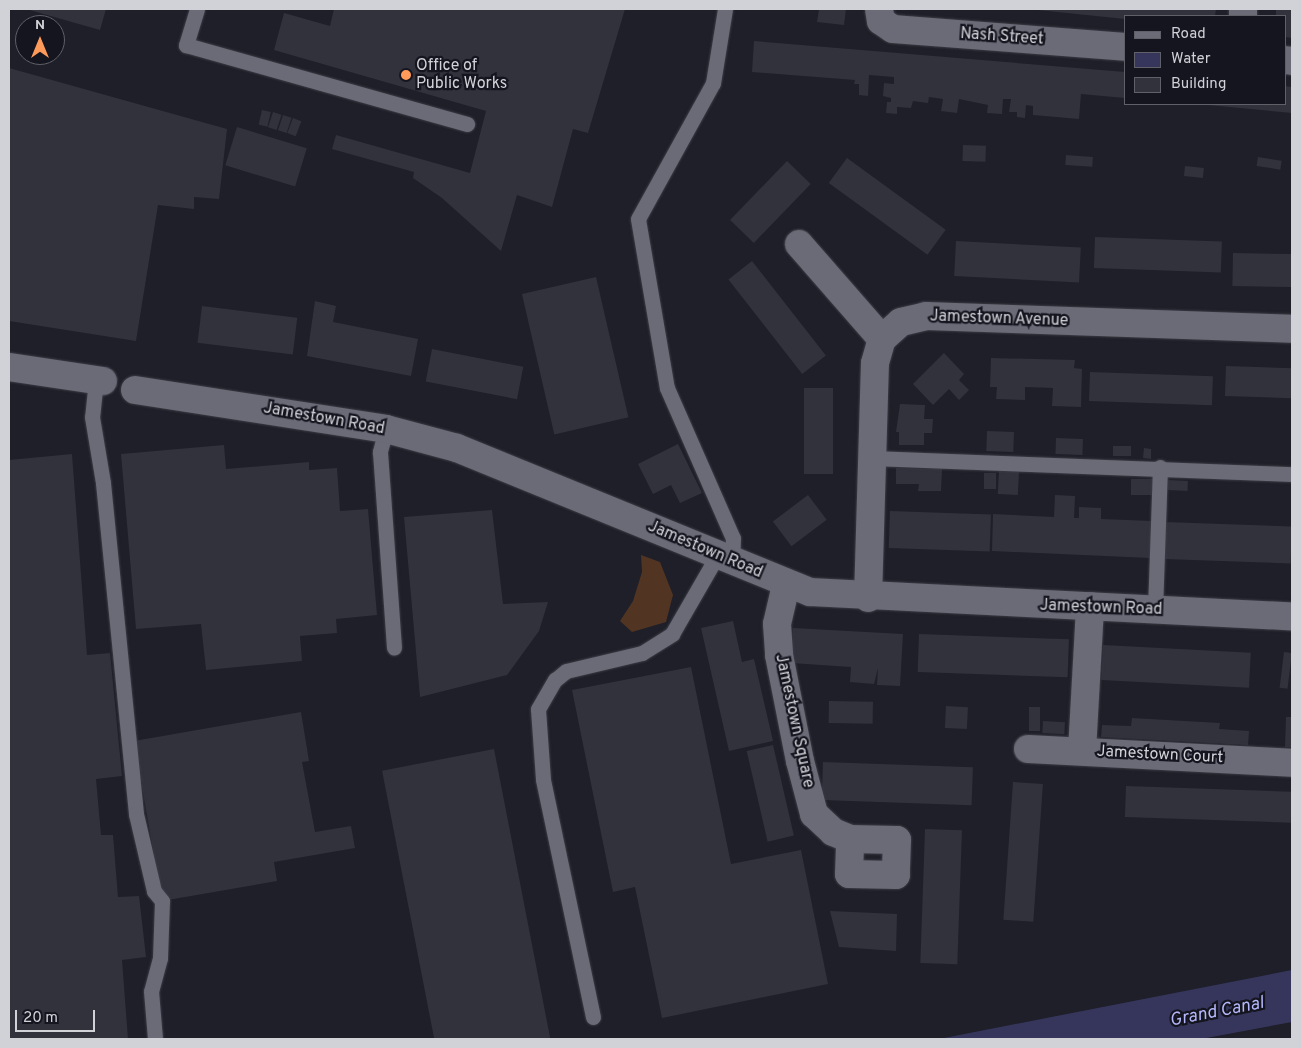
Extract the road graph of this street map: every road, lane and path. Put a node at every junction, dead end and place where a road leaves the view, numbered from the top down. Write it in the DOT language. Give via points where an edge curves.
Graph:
graph roads {
  1 [pos="197,9"];
  2 [pos="725,9"];
  3 [pos="880,15"];
  4 [pos="1124,47"];
  5 [pos="467,124"];
  6 [pos="799,244"];
  7 [pos="1292,329"];
  8 [pos="882,339"];
  9 [pos="9,367"];
  10 [pos="99,381"];
  11 [pos="135,390"];
  12 [pos="386,430"];
  13 [pos="873,458"];
  14 [pos="1160,468"];
  15 [pos="1292,474"];
  16 [pos="725,559"];
  17 [pos="786,585"];
  18 [pos="868,598"];
  19 [pos="1090,606"];
  20 [pos="1155,610"];
  21 [pos="1292,616"];
  22 [pos="394,648"];
  23 [pos="1028,749"];
  24 [pos="1082,751"];
  25 [pos="1292,763"];
  26 [pos="850,839"];
  27 [pos="593,1017"];
  28 [pos="156,1039"];
  1 -- 5 [label="lane" via="186,45"];
  2 -- 16 [label="lane" via="713,83 638,219 667,388 733,538"];
  3 -- 4 [label="street, Nash Street" via="893,29"];
  6 -- 8 [label="street"];
  7 -- 8 [label="street, Jamestown Avenue" via="926,316 901,322"];
  8 -- 13 [label="street" via="875,363"];
  9 -- 10 [label="street"];
  10 -- 28 [label="lane" via="92,417 103,483 136,814 154,891 162,900 160,958 150,991"];
  11 -- 12 [label="street, Jamestown Road"];
  12 -- 16 [label="street, Jamestown Road" via="457,448"];
  12 -- 22 [label="lane" via="380,452"];
  13 -- 14 [label="lane"];
  13 -- 18 [label="street"];
  14 -- 15 [label="lane"];
  14 -- 20 [label="lane"];
  16 -- 17 [label="street, Jamestown Road"];
  16 -- 27 [label="lane" via="672,634 642,653 566,670 550,687 538,709 544,779"];
  17 -- 18 [label="street, Jamestown Road" via="810,592"];
  17 -- 26 [label="street, Jamestown Square" via="777,624 779,655 800,761 814,814 833,832"];
  18 -- 19 [label="street, Jamestown Road"];
  19 -- 20 [label="street, Jamestown Road"];
  19 -- 24 [label="street"];
  20 -- 21 [label="street, Jamestown Road"];
  23 -- 24 [label="street, Jamestown Court"];
  24 -- 25 [label="street, Jamestown Court"];
}
